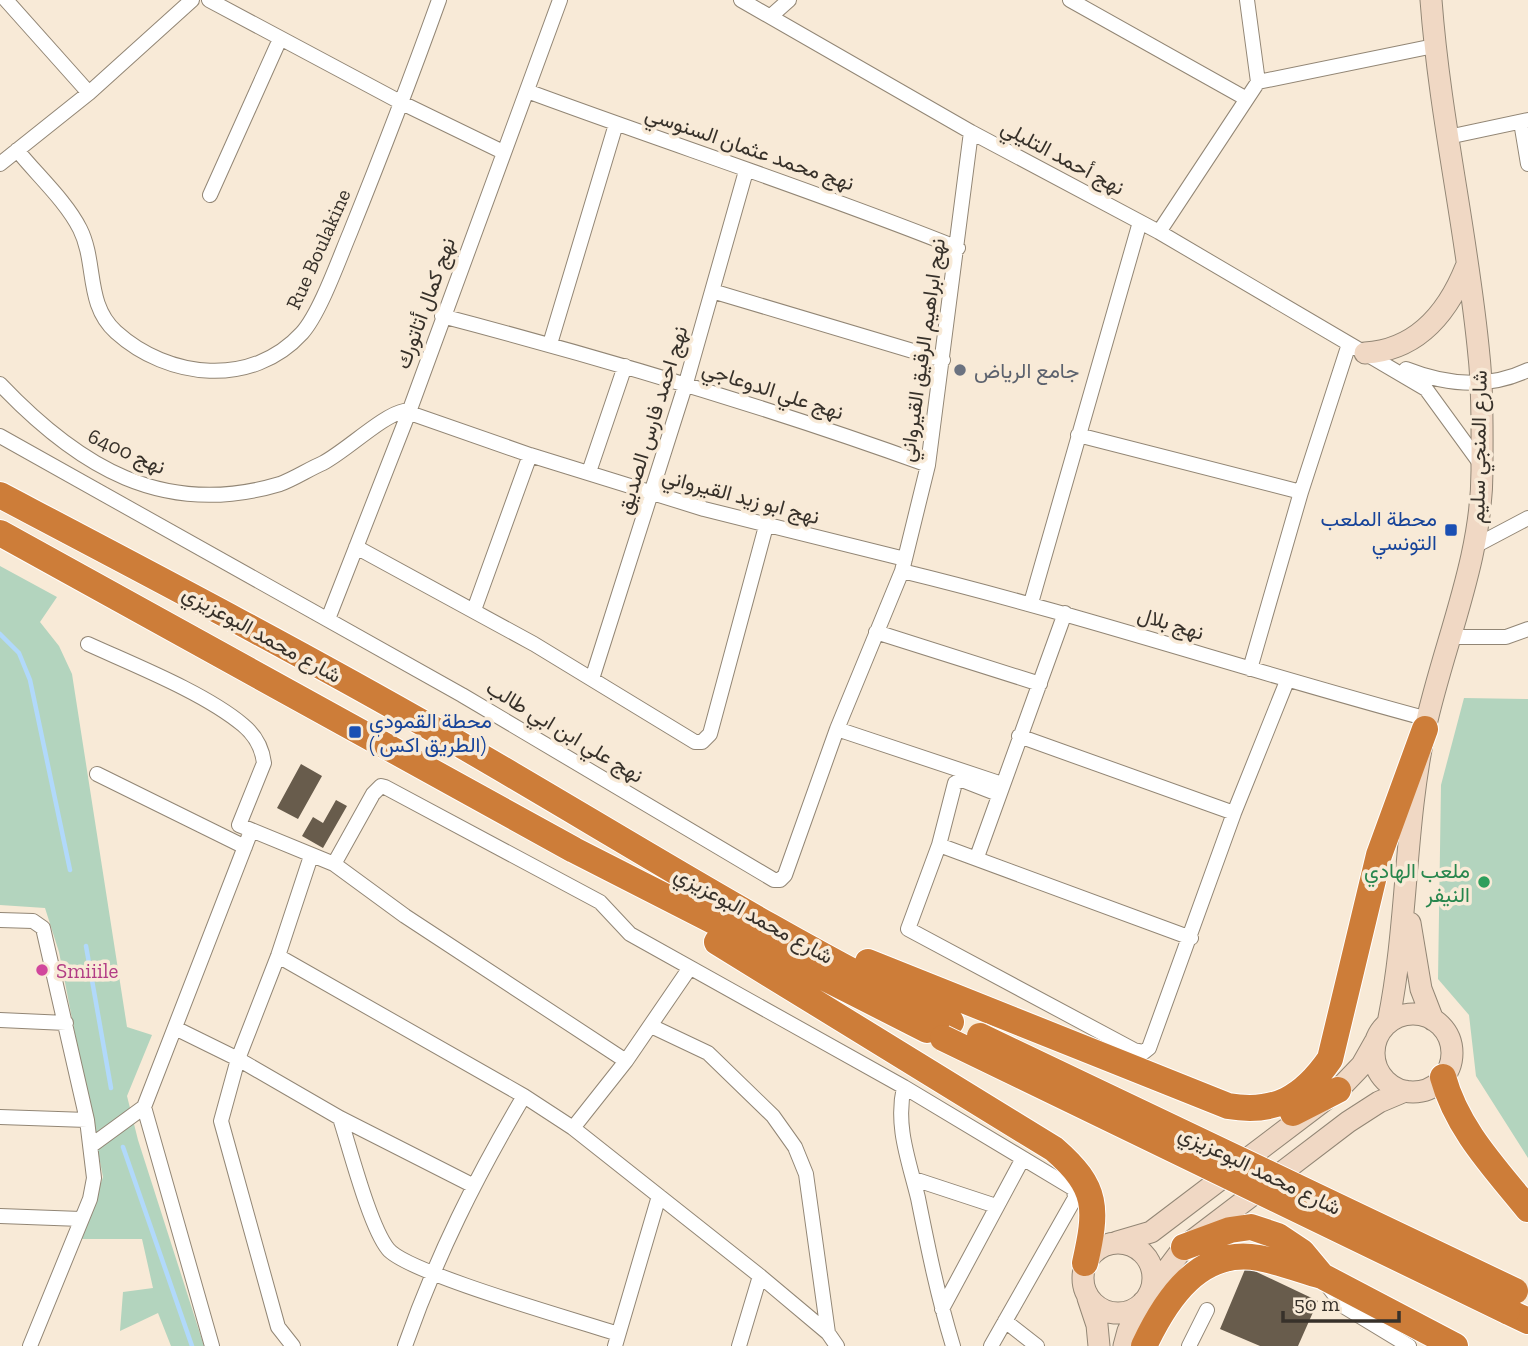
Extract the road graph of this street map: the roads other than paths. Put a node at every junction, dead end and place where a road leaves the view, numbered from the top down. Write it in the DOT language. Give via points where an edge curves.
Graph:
graph roads {
  1 [pos="6,0"];
  2 [pos="192,0"];
  3 [pos="209,0"];
  4 [pos="439,0"];
  5 [pos="560,0"];
  6 [pos="741,0"];
  7 [pos="789,0"];
  8 [pos="1070,0"];
  9 [pos="1247,0"];
  10 [pos="1431,0"];
  11 [pos="771,16"];
  12 [pos="280,39"];
  13 [pos="1434,46"];
  14 [pos="1258,82"];
  15 [pos="527,91"];
  16 [pos="89,93"];
  17 [pos="1245,98"];
  18 [pos="402,103"];
  19 [pos="1524,121"];
  20 [pos="616,124"];
  21 [pos="971,132"];
  22 [pos="1448,137"];
  23 [pos="17,150"];
  24 [pos="503,152"];
  25 [pos="0,164"];
  26 [pos="1528,164"];
  27 [pos="746,171"];
  28 [pos="210,195"];
  29 [pos="1140,222"];
  30 [pos="1159,232"];
  31 [pos="958,248"];
  32 [pos="1467,265"];
  33 [pos="712,291"];
  34 [pos="442,316"];
  35 [pos="550,344"];
  36 [pos="1357,348"];
  37 [pos="943,360"];
  38 [pos="625,366"];
  39 [pos="1528,370"];
  40 [pos="687,383"];
  41 [pos="0,384"];
  42 [pos="1482,384"];
  43 [pos="408,412"];
  44 [pos="1078,435"];
  45 [pos="0,436"];
  46 [pos="530,455"];
  47 [pos="93,463"];
  48 [pos="928,466"];
  49 [pos="1482,467"];
  50 [pos="589,472"];
  51 [pos="84,483"];
  52 [pos="1301,492"];
  53 [pos="652,493"];
  54 [pos="0,495"];
  55 [pos="1528,518"];
  56 [pos="766,526"];
  57 [pos="0,533"];
  58 [pos="1475,546"];
  59 [pos="356,547"];
  60 [pos="903,565"];
  61 [pos="1031,603"];
  62 [pos="474,610"];
  63 [pos="1065,613"];
  64 [pos="328,619"];
  65 [pos="1528,629"];
  66 [pos="876,632"];
  67 [pos="1451,637"];
  68 [pos="88,644"];
  69 [pos="1250,669"];
  70 [pos="592,679"];
  71 [pos="1287,681"];
  72 [pos="1040,684"];
  73 [pos="1426,724"];
  74 [pos="837,729"];
  75 [pos="1019,736"];
  76 [pos="97,774"];
  77 [pos="1000,789"];
  78 [pos="1234,813"];
  79 [pos="251,831"];
  80 [pos="939,845"];
  81 [pos="245,847"];
  82 [pos="574,850"];
  83 [pos="311,856"];
  84 [pos="977,857"];
  85 [pos="658,862"];
  86 [pos="334,864"];
  87 [pos="780,880"];
  88 [pos="1405,890"];
  89 [pos="0,920"];
  90 [pos="1191,938"];
  91 [pos="278,956"];
  92 [pos="689,969"];
  93 [pos="0,1020"];
  94 [pos="1433,1020"];
  95 [pos="66,1023"];
  96 [pos="1388,1023"];
  97 [pos="651,1026"];
  98 [pos="175,1028"];
  99 [pos="947,1030"];
  100 [pos="1375,1042"];
  101 [pos="238,1059"];
  102 [pos="1107,1060"];
  103 [pos="626,1061"];
  104 [pos="1443,1077"];
  105 [pos="904,1087"];
  106 [pos="1338,1090"];
  107 [pos="1405,1091"];
  108 [pos="524,1096"];
  109 [pos="144,1107"];
  110 [pos="0,1116"];
  111 [pos="340,1118"];
  112 [pos="87,1120"];
  113 [pos="573,1128"];
  114 [pos="92,1145"];
  115 [pos="1022,1160"];
  116 [pos="914,1180"];
  117 [pos="472,1185"];
  118 [pos="659,1196"];
  119 [pos="996,1206"];
  120 [pos="1528,1209"];
  121 [pos="0,1216"];
  122 [pos="81,1219"];
  123 [pos="1117,1242"];
  124 [pos="1184,1247"];
  125 [pos="1085,1264"];
  126 [pos="431,1273"];
  127 [pos="760,1276"];
  128 [pos="1322,1276"];
  129 [pos="1086,1293"];
  130 [pos="1147,1296"];
  131 [pos="1519,1305"];
  132 [pos="942,1309"];
  133 [pos="1206,1310"];
  134 [pos="1005,1321"];
  135 [pos="828,1333"];
  136 [pos="616,1340"];
  137 [pos="30,1346"];
  138 [pos="212,1346"];
  139 [pos="293,1346"];
  140 [pos="405,1346"];
  141 [pos="739,1346"];
  142 [pos="837,1346"];
  143 [pos="953,1346"];
  144 [pos="991,1346"];
  145 [pos="1037,1346"];
  146 [pos="1099,1346"];
  147 [pos="1124,1346"];
  148 [pos="1144,1346"];
  149 [pos="1189,1346"];
  150 [pos="1409,1346"];
  151 [pos="1455,1346"];
  1 -- 16 [label="street"];
  2 -- 16 [label="street"];
  3 -- 12 [label="street"];
  4 -- 18 [label="street, Rue Boulakine"];
  5 -- 15 [label="street, نهج كمال أتاتورك"];
  6 -- 11 [label="street, نهج أحمد التليلي"];
  7 -- 11 [label="street"];
  8 -- 17 [label="street"];
  9 -- 14 [label="street"];
  10 -- 13 [label="main road, شارع المنجي سليم"];
  11 -- 21 [label="street, نهج أحمد التليلي"];
  12 -- 18 [label="street"];
  12 -- 28 [label="street"];
  13 -- 14 [label="street"];
  13 -- 22 [label="main road, شارع المنجي سليم"];
  14 -- 17 [label="street"];
  15 -- 20 [label="street, نهج محمد عثمان السنوسي"];
  15 -- 24 [label="street, نهج كمال أتاتورك"];
  16 -- 23 [label="street"];
  17 -- 30 [label="street"];
  18 -- 23 [label="street, Rue Boulakine" via="334,272 304,332 264,360 229,372 184,370 148,356 116,332 97,304 79,226"];
  18 -- 24 [label="street"];
  19 -- 22 [label="street"];
  19 -- 26 [label="street"];
  20 -- 27 [label="street, نهج محمد عثمان السنوسي"];
  20 -- 35 [label="street"];
  21 -- 29 [label="street, نهج أحمد التليلي"];
  21 -- 31 [label="street, نهج ابراهيم الرقيق القيرواني"];
  22 -- 32 [label="main road, شارع المنجي سليم"];
  23 -- 25 [label="street"];
  24 -- 34 [label="street, نهج كمال أتاتورك"];
  27 -- 31 [label="street, نهج محمد عثمان السنوسي" via="843,202"];
  27 -- 33 [label="street, نهج احمد فارس الصديق"];
  29 -- 30 [label="street, نهج أحمد التليلي"];
  29 -- 44 [label="street"];
  30 -- 36 [label="street, نهج أحمد التليلي"];
  31 -- 37 [label="street, نهج ابراهيم الرقيق القيرواني"];
  32 -- 36 [label="main road" via="1452,299 1415,338 1386,352"];
  32 -- 42 [label="main road, شارع المنجي سليم"];
  33 -- 37 [label="street"];
  33 -- 40 [label="street, نهج احمد فارس الصديق"];
  34 -- 35 [label="street, نهج علي الدوعاجي"];
  34 -- 43 [label="street, نهج كمال أتاتورك"];
  35 -- 38 [label="street, نهج علي الدوعاجي"];
  36 -- 42 [label="street, نهج أحمد التليلي" via="1429,377"];
  36 -- 49 [label="street, نهج أحمد التليلي" via="1426,389"];
  36 -- 52 [label="street"];
  37 -- 48 [label="street, نهج ابراهيم الرقيق القيرواني"];
  38 -- 40 [label="street, نهج علي الدوعاجي"];
  38 -- 50 [label="street"];
  39 -- 42 [label="street"];
  40 -- 48 [label="street, نهج علي الدوعاجي"];
  40 -- 53 [label="street, نهج احمد فارس الصديق"];
  41 -- 47 [label="street, نهج 6400" via="61,442"];
  42 -- 49 [label="main road, شارع المنجي سليم"];
  43 -- 46 [label="street, نهج ابو زيد القيرواني"];
  43 -- 47 [label="street, نهج 6400" via="400,411 341,454 281,483 219,495 159,491"];
  43 -- 59 [label="street, نهج كمال أتاتورك"];
  44 -- 52 [label="street"];
  44 -- 61 [label="street"];
  45 -- 51 [label="street, نهج علي ابن ابي طالب"];
  46 -- 50 [label="street, نهج ابو زيد القيرواني"];
  46 -- 62 [label="street"];
  47 -- 51 [label="street"];
  48 -- 60 [label="street, نهج ابراهيم الرقيق القيرواني"];
  49 -- 58 [label="main road, شارع المنجي سليم" via="1482,509"];
  50 -- 53 [label="street, نهج ابو زيد القيرواني"];
  51 -- 64 [label="street, نهج علي ابن ابي طالب"];
  52 -- 69 [label="street"];
  53 -- 56 [label="street, نهج ابو زيد القيرواني"];
  53 -- 70 [label="street, نهج احمد فارس الصديق"];
  54 -- 85 [label="highway, شارع محمد البوعزيزي" via="256,629"];
  55 -- 58 [label="street"];
  56 -- 60 [label="street, نهج ابو زيد القيرواني"];
  56 -- 70 [label="street" via="710,734 702,742"];
  57 -- 82 [label="highway, شارع محمد البوعزيزي"];
  58 -- 67 [label="main road, شارع المنجي سليم"];
  59 -- 62 [label="street"];
  59 -- 64 [label="street, نهج كمال أتاتورك"];
  60 -- 61 [label="street, نهج بلال"];
  60 -- 66 [label="street, نهج ابراهيم الرقيق القيرواني"];
  61 -- 63 [label="street, نهج بلال"];
  62 -- 70 [label="street"];
  63 -- 69 [label="street, نهج بلال"];
  63 -- 72 [label="street"];
  64 -- 87 [label="street, نهج علي ابن ابي طالب"];
  65 -- 67 [label="street" via="1506,638"];
  66 -- 72 [label="street"];
  66 -- 74 [label="street, نهج ابراهيم الرقيق القيرواني"];
  67 -- 73 [label="main road, شارع المنجي سليم"];
  68 -- 79 [label="street" via="195,696 253,735 264,762 238,824"];
  69 -- 71 [label="street, نهج بلال"];
  71 -- 73 [label="street, نهج بلال"];
  71 -- 78 [label="street"];
  72 -- 75 [label="street"];
  73 -- 88 [label="main road, شارع المنجي سليم" via="1408,834"];
  73 -- 102 [label="highway" via="1379,855 1330,1059 1317,1078 1284,1101 1250,1109 1228,1106"];
  74 -- 77 [label="street"];
  74 -- 87 [label="street, نهج ابراهيم الرقيق القيرواني"];
  75 -- 77 [label="street"];
  75 -- 78 [label="street"];
  76 -- 81 [label="street"];
  77 -- 80 [label="street" via="958,780"];
  77 -- 84 [label="street"];
  78 -- 90 [label="street"];
  79 -- 81 [label="street"];
  79 -- 83 [label="street"];
  80 -- 84 [label="street"];
  80 -- 90 [label="street" via="908,929 1134,1050 1149,1048"];
  81 -- 98 [label="street"];
  82 -- 99 [label="highway, شارع محمد البوعزيزي"];
  82 -- 125 [label="highway" via="1054,1149 1091,1192 1094,1221"];
  83 -- 86 [label="street"];
  83 -- 91 [label="street"];
  84 -- 90 [label="street"];
  85 -- 99 [label="highway, شارع محمد البوعزيزي"];
  85 -- 102 [label="highway" via="872,964"];
  86 -- 92 [label="street" via="373,794 385,787 600,902 630,934"];
  86 -- 103 [label="street"];
  88 -- 94 [label="main road, شارع المنجي سليم" via="1421,989"];
  88 -- 96 [label="main road, شارع المنجي سليم"];
  89 -- 95 [label="street" via="33,921 43,928"];
  91 -- 101 [label="street"];
  91 -- 108 [label="street"];
  92 -- 97 [label="street"];
  92 -- 105 [label="street"];
  93 -- 95 [label="street"];
  94 -- 96 [label="main road" via="1410,1014"];
  94 -- 104 [label="main road, شارع المنجي سليم" via="1449,1040 1452,1053"];
  95 -- 112 [label="street"];
  96 -- 100 [label="main road, شارع المنجي سليم"];
  97 -- 103 [label="street"];
  97 -- 135 [label="street" via="708,1053 773,1116 795,1147 806,1174"];
  98 -- 101 [label="street"];
  98 -- 109 [label="street"];
  99 -- 131 [label="highway, شارع محمد البوعزيزي, bridge"];
  100 -- 106 [label="main road, شارع المنجي سليم" via="1362,1065"];
  100 -- 107 [label="main road" via="1373,1055 1383,1079"];
  101 -- 111 [label="street"];
  101 -- 139 [label="street" via="223,1109 222,1131 278,1327"];
  102 -- 106 [label="highway" via="1200,1108 1247,1119 1289,1114"];
  103 -- 113 [label="street"];
  104 -- 107 [label="main road" via="1426,1090"];
  104 -- 120 [label="highway" via="1451,1104 1473,1140"];
  105 -- 115 [label="street"];
  105 -- 116 [label="street" via="900,1104 904,1152"];
  106 -- 123 [label="main road, شارع المنجي سليم" via="1151,1233"];
  107 -- 124 [label="main road" via="1348,1122"];
  108 -- 113 [label="street"];
  108 -- 117 [label="street"];
  109 -- 114 [label="street"];
  109 -- 138 [label="street"];
  110 -- 112 [label="street"];
  111 -- 117 [label="street"];
  111 -- 126 [label="street" via="382,1241 398,1259"];
  112 -- 114 [label="street"];
  113 -- 118 [label="street"];
  114 -- 122 [label="street" via="93,1190"];
  115 -- 119 [label="street"];
  115 -- 134 [label="street" via="1076,1194"];
  116 -- 119 [label="street"];
  116 -- 132 [label="street"];
  117 -- 126 [label="street"];
  118 -- 127 [label="street"];
  118 -- 136 [label="street"];
  119 -- 132 [label="street"];
  121 -- 122 [label="street"];
  122 -- 137 [label="street"];
  123 -- 125 [label="main road, شارع المنجي سليم" via="1098,1248"];
  123 -- 130 [label="main road" via="1139,1249 1147,1258 1153,1279"];
  124 -- 128 [label="highway" via="1251,1227 1278,1236 1302,1252"];
  124 -- 130 [label="main road"];
  125 -- 129 [label="main road"];
  126 -- 136 [label="street"];
  126 -- 140 [label="street"];
  127 -- 135 [label="street"];
  127 -- 141 [label="street"];
  128 -- 148 [label="highway" via="1258,1258 1216,1260 1183,1283"];
  128 -- 150 [label="street" via="1343,1306"];
  128 -- 151 [label="highway"];
  129 -- 130 [label="main road" via="1101,1309 1112,1312 1134,1309"];
  129 -- 146 [label="main road"];
  130 -- 147 [label="main road"];
  132 -- 143 [label="street"];
  133 -- 149 [label="street"];
  134 -- 144 [label="street"];
  134 -- 145 [label="street"];
  135 -- 142 [label="street"];
}
